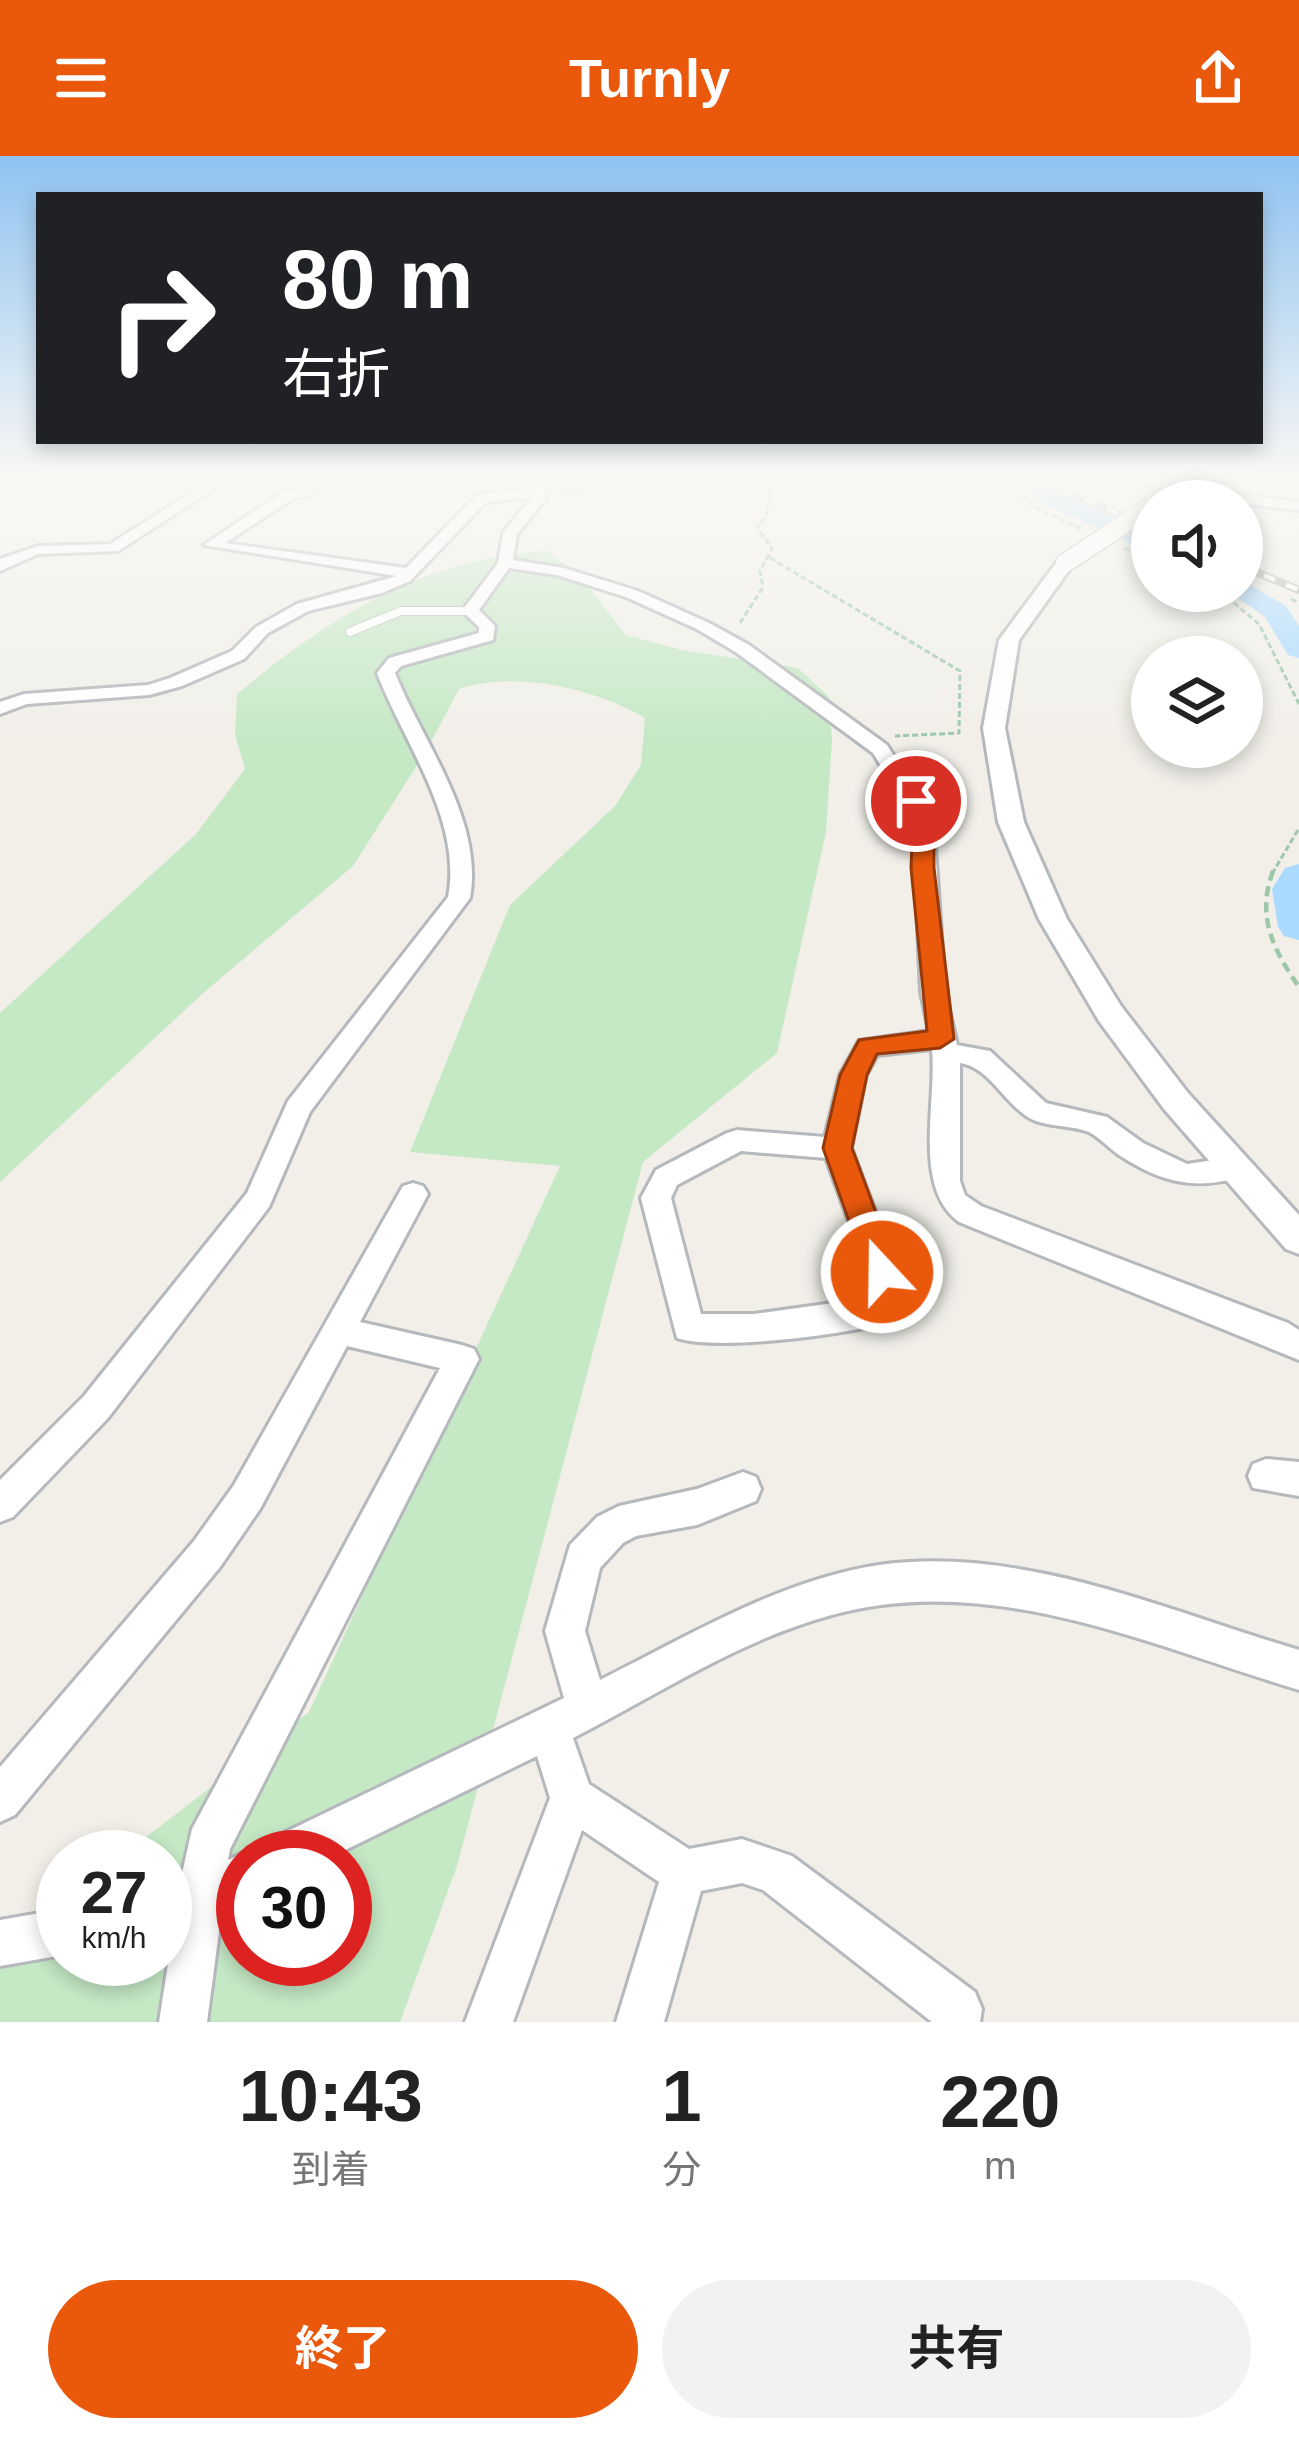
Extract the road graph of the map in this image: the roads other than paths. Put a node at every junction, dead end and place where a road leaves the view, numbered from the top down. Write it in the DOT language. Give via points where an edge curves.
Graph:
graph roads {
  1 [pos="375,568"];
  2 [pos="415,568"];
  3 [pos="501,568"];
  4 [pos="541,568"];
  5 [pos="1061,568"];
  6 [pos="410,573"];
  7 [pos="470,611"];
  8 [pos="350,632"];
  9 [pos="0,710"];
  10 [pos="943,1045"];
  11 [pos="837,1148"];
  12 [pos="1234,1168"];
  13 [pos="413,1194"];
  14 [pos="1299,1239"];
  15 [pos="336,1330"];
  16 [pos="1299,1346"];
  17 [pos="743,1489"];
  18 [pos="0,1505"];
  19 [pos="1299,1670"];
  20 [pos="589,1709"];
  21 [pos="548,1727"];
  22 [pos="572,1798"];
  23 [pos="0,1800"];
  24 [pos="338,1830"];
  25 [pos="684,1872"];
  26 [pos="204,1892"];
  27 [pos="36,1936"];
  28 [pos="0,1943"];
  29 [pos="183,2022"];
  30 [pos="490,2022"];
  31 [pos="640,2022"];
  32 [pos="956,2022"];
  1 -- 6 [label="street"];
  2 -- 6 [label="street"];
  3 -- 7 [label="street"];
  4 -- 10 [label="street" via="632,593 703,626 880,749 923,818"];
  5 -- 12 [label="street, bridge" via="1030,604 996,684 1005,795 1028,867 1080,966 1154,1073"];
  6 -- 9 [label="street" via="303,607 238,655 165,687 24,699"];
  7 -- 8 [label="lane" via="401,611"];
  7 -- 18 [label="street" via="487,636 395,662 386,673 437,782 464,870 459,898 298,1108 259,1199 96,1407"];
  10 -- 11 [label="street" via="868,1046"];
  10 -- 12 [label="street" via="982,1057 1037,1111 1096,1124 1184,1175"];
  10 -- 16 [label="street" via="945,1181 953,1202"];
  11 -- 11 [label="street" via="896,1308 754,1328 688,1328 656,1198 666,1178 737,1140"];
  12 -- 14 [label="street"];
  13 -- 15 [label="street"];
  15 -- 23 [label="street" via="247,1497 207,1554"];
  15 -- 26 [label="street" via="462,1359 208,1846"];
  17 -- 20 [label="street" via="632,1519 583,1558 565,1630"];
  19 -- 20 [label="street" via="982,1583 933,1582 826,1594 681,1656"];
  20 -- 21 [label="street"];
  21 -- 22 [label="street"];
  21 -- 24 [label="street"];
  22 -- 25 [label="street"];
  22 -- 30 [label="street"];
  25 -- 31 [label="street"];
  25 -- 32 [label="street" via="742,1861 776,1872 958,2008"];
  26 -- 29 [label="street"];
  27 -- 28 [label="street"];
}
